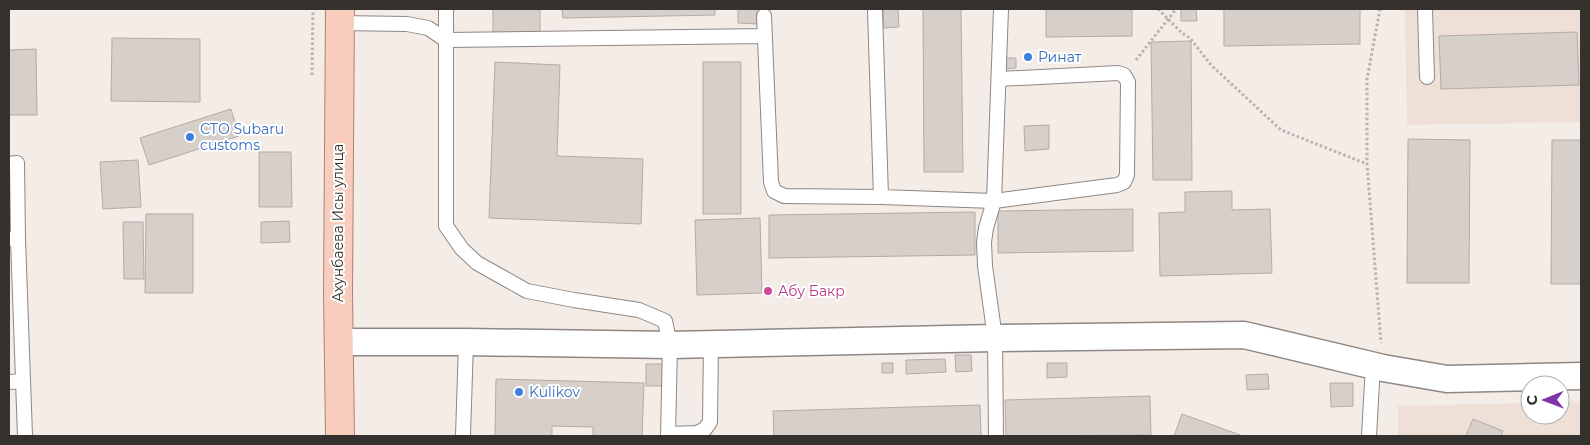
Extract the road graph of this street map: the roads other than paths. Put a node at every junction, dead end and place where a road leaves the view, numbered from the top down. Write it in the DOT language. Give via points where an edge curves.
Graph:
graph roads {
  1 [pos="446,9"];
  2 [pos="1000,9"];
  3 [pos="1425,9"];
  4 [pos="875,11"];
  5 [pos="339,16"];
  6 [pos="764,16"];
  7 [pos="765,36"];
  8 [pos="446,40"];
  9 [pos="1427,77"];
  10 [pos="999,79"];
  11 [pos="9,164"];
  12 [pos="881,197"];
  13 [pos="994,201"];
  14 [pos="13,239"];
  15 [pos="995,338"];
  16 [pos="340,342"];
  17 [pos="466,342"];
  18 [pos="711,344"];
  19 [pos="670,345"];
  20 [pos="1378,367"];
  21 [pos="1581,376"];
  22 [pos="23,381"];
  23 [pos="9,382"];
  24 [pos="705,430"];
  25 [pos="668,435"];
  26 [pos="25,436"];
  27 [pos="340,436"];
  28 [pos="463,436"];
  29 [pos="718,436"];
  30 [pos="996,436"];
  31 [pos="1369,436"];
  1 -- 8 [label="lane"];
  2 -- 10 [label="lane"];
  3 -- 9 [label="lane"];
  4 -- 12 [label="lane"];
  5 -- 8 [label="lane" via="428,28"];
  5 -- 16 [label="main road, Ахунбаева Исы улица"];
  6 -- 7 [label="lane"];
  7 -- 8 [label="lane"];
  7 -- 12 [label="lane" via="771,182 774,190 784,196"];
  8 -- 19 [label="lane" via="446,226 453,238 477,263 527,291 639,310 665,320"];
  10 -- 13 [label="lane"];
  10 -- 13 [label="lane" via="1124,75 1128,82 1126,175 1124,182 1117,185"];
  11 -- 14 [label="lane" via="17,163"];
  12 -- 13 [label="lane"];
  13 -- 15 [label="lane" via="984,242"];
  14 -- 22 [label="lane"];
  15 -- 18 [label="street"];
  15 -- 20 [label="street" via="1244,335"];
  15 -- 30 [label="lane"];
  16 -- 17 [label="street"];
  16 -- 27 [label="main road, Ахунбаева Исы улица"];
  17 -- 19 [label="street"];
  17 -- 28 [label="lane"];
  18 -- 19 [label="street"];
  18 -- 24 [label="lane" via="710,422"];
  19 -- 25 [label="lane"];
  20 -- 21 [label="street" via="1447,378"];
  20 -- 31 [label="lane"];
  22 -- 23 [label="lane"];
  22 -- 26 [label="lane"];
  24 -- 25 [label="lane"];
  24 -- 29 [label="lane"];
}
